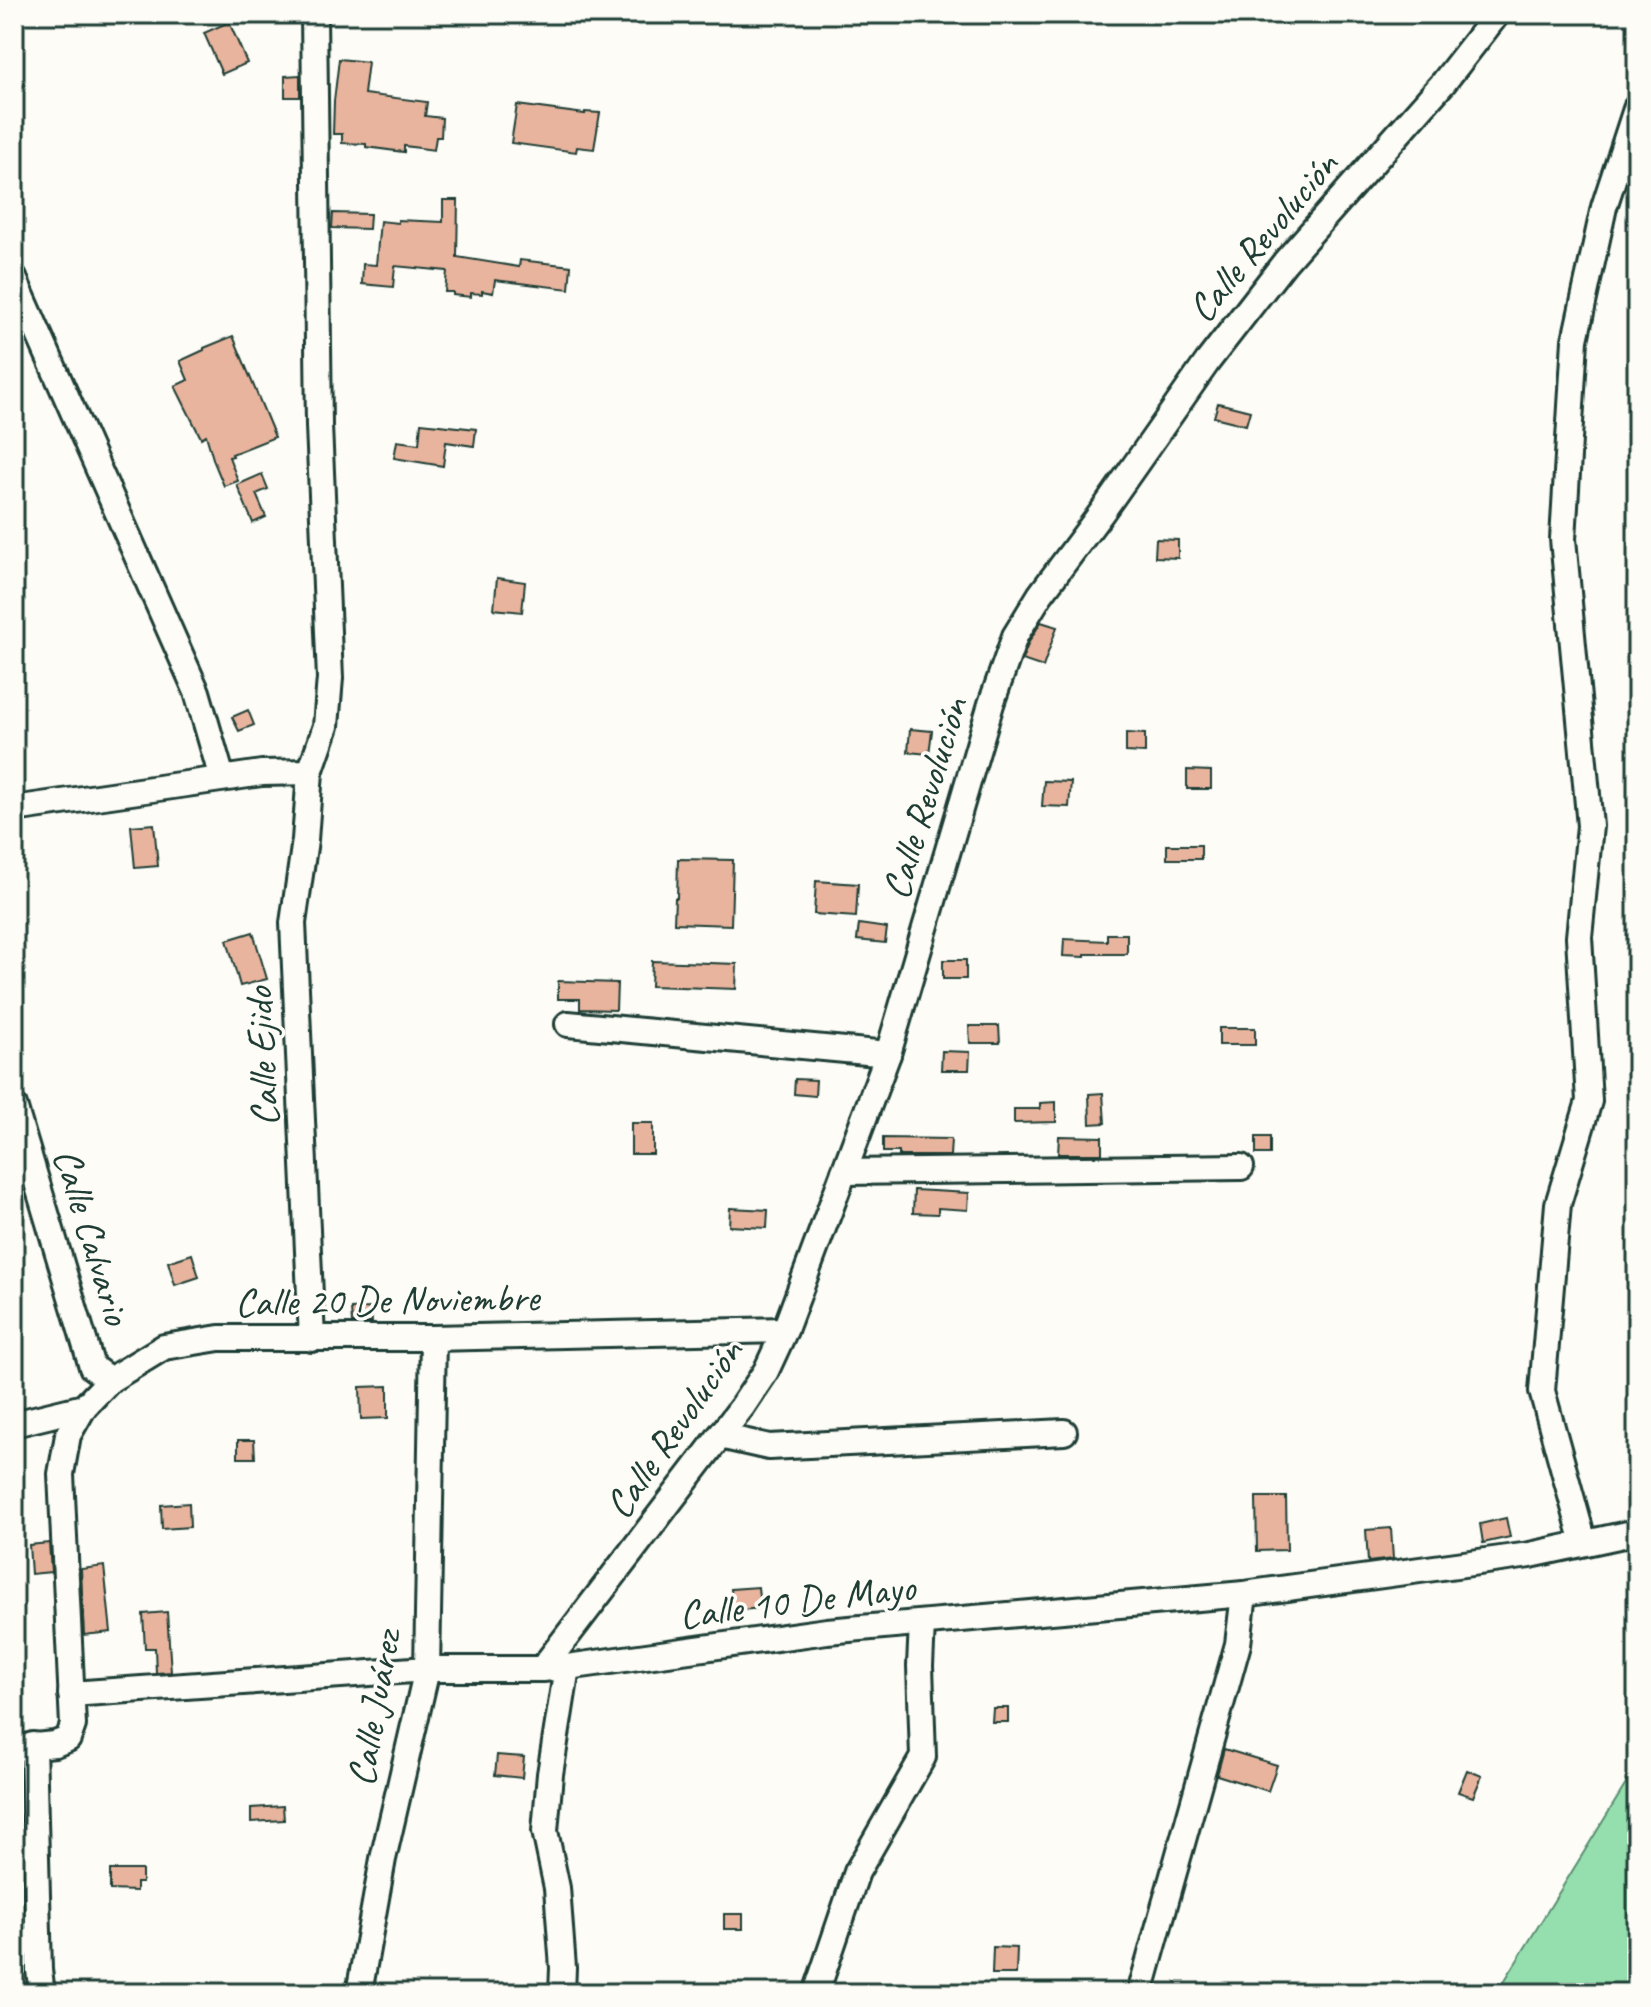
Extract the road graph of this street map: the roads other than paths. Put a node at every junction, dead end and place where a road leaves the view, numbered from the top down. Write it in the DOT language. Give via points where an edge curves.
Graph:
graph roads {
  1 [pos="314,14"];
  2 [pos="1497,14"];
  3 [pos="1637,106"];
  4 [pos="14,278"];
  5 [pos="310,772"];
  6 [pos="222,778"];
  7 [pos="14,809"];
  8 [pos="568,1024"];
  9 [pos="888,1054"];
  10 [pos="14,1106"];
  11 [pos="1241,1167"];
  12 [pos="844,1172"];
  13 [pos="785,1330"];
  14 [pos="433,1338"];
  15 [pos="312,1339"];
  16 [pos="110,1380"];
  17 [pos="84,1407"];
  18 [pos="14,1424"];
  19 [pos="1064,1432"];
  20 [pos="720,1436"];
  21 [pos="1637,1532"];
  22 [pos="1584,1543"];
  23 [pos="1244,1594"];
  24 [pos="922,1623"];
  25 [pos="567,1667"];
  26 [pos="427,1669"];
  27 [pos="542,1669"];
  28 [pos="71,1694"];
  29 [pos="24,1746"];
  30 [pos="42,1993"];
  31 [pos="359,1993"];
  32 [pos="562,1993"];
  33 [pos="816,1993"];
  34 [pos="1140,1993"];
  1 -- 5 [label="street, Calle Ejido" via="319,426 330,678 326,726"];
  2 -- 9 [label="street, Calle Revolución" via="1285,262 1208,361 1015,636"];
  3 -- 22 [label="street" via="1604,207 1575,340 1563,539 1590,826 1579,937 1589,1101 1558,1204 1542,1391"];
  4 -- 6 [label="street" via="197,692"];
  5 -- 6 [label="street"];
  5 -- 15 [label="street, Calle Ejido" via="293,923"];
  6 -- 7 [label="street"];
  8 -- 9 [label="street"];
  9 -- 12 [label="street, Calle Revolución"];
  10 -- 16 [label="street, Calle Calvario" via="92,1367"];
  11 -- 12 [label="street"];
  12 -- 13 [label="street, Calle Revolución"];
  13 -- 14 [label="street, Calle 20 De Noviembre"];
  13 -- 20 [label="street, Calle Revolución" via="766,1371"];
  14 -- 15 [label="street, Calle 20 De Noviembre"];
  14 -- 26 [label="street, Calle Juárez"];
  15 -- 16 [label="street, Calle 20 De Noviembre" via="219,1338 164,1347"];
  16 -- 17 [label="street, Calle 20 De Noviembre"];
  17 -- 18 [label="street"];
  17 -- 28 [label="street" via="68,1435 61,1474"];
  19 -- 20 [label="street" via="769,1447"];
  20 -- 27 [label="street, Calle Revolución"];
  21 -- 22 [label="street, Calle 10 De Mayo"];
  22 -- 23 [label="street, Calle 10 De Mayo"];
  23 -- 24 [label="street, Calle 10 De Mayo"];
  23 -- 34 [label="street" via="1238,1644"];
  24 -- 25 [label="street, Calle 10 De Mayo"];
  24 -- 33 [label="street" via="923,1757 857,1872"];
  25 -- 27 [label="street, Calle 10 De Mayo"];
  25 -- 32 [label="street" via="545,1831 557,1888"];
  26 -- 27 [label="street, Calle 10 De Mayo"];
  26 -- 28 [label="street, Calle 10 De Mayo"];
  26 -- 31 [label="street, Calle Juárez" via="383,1859"];
  28 -- 29 [label="street" via="73,1725 68,1739"];
  29 -- 30 [label="street"];
}
